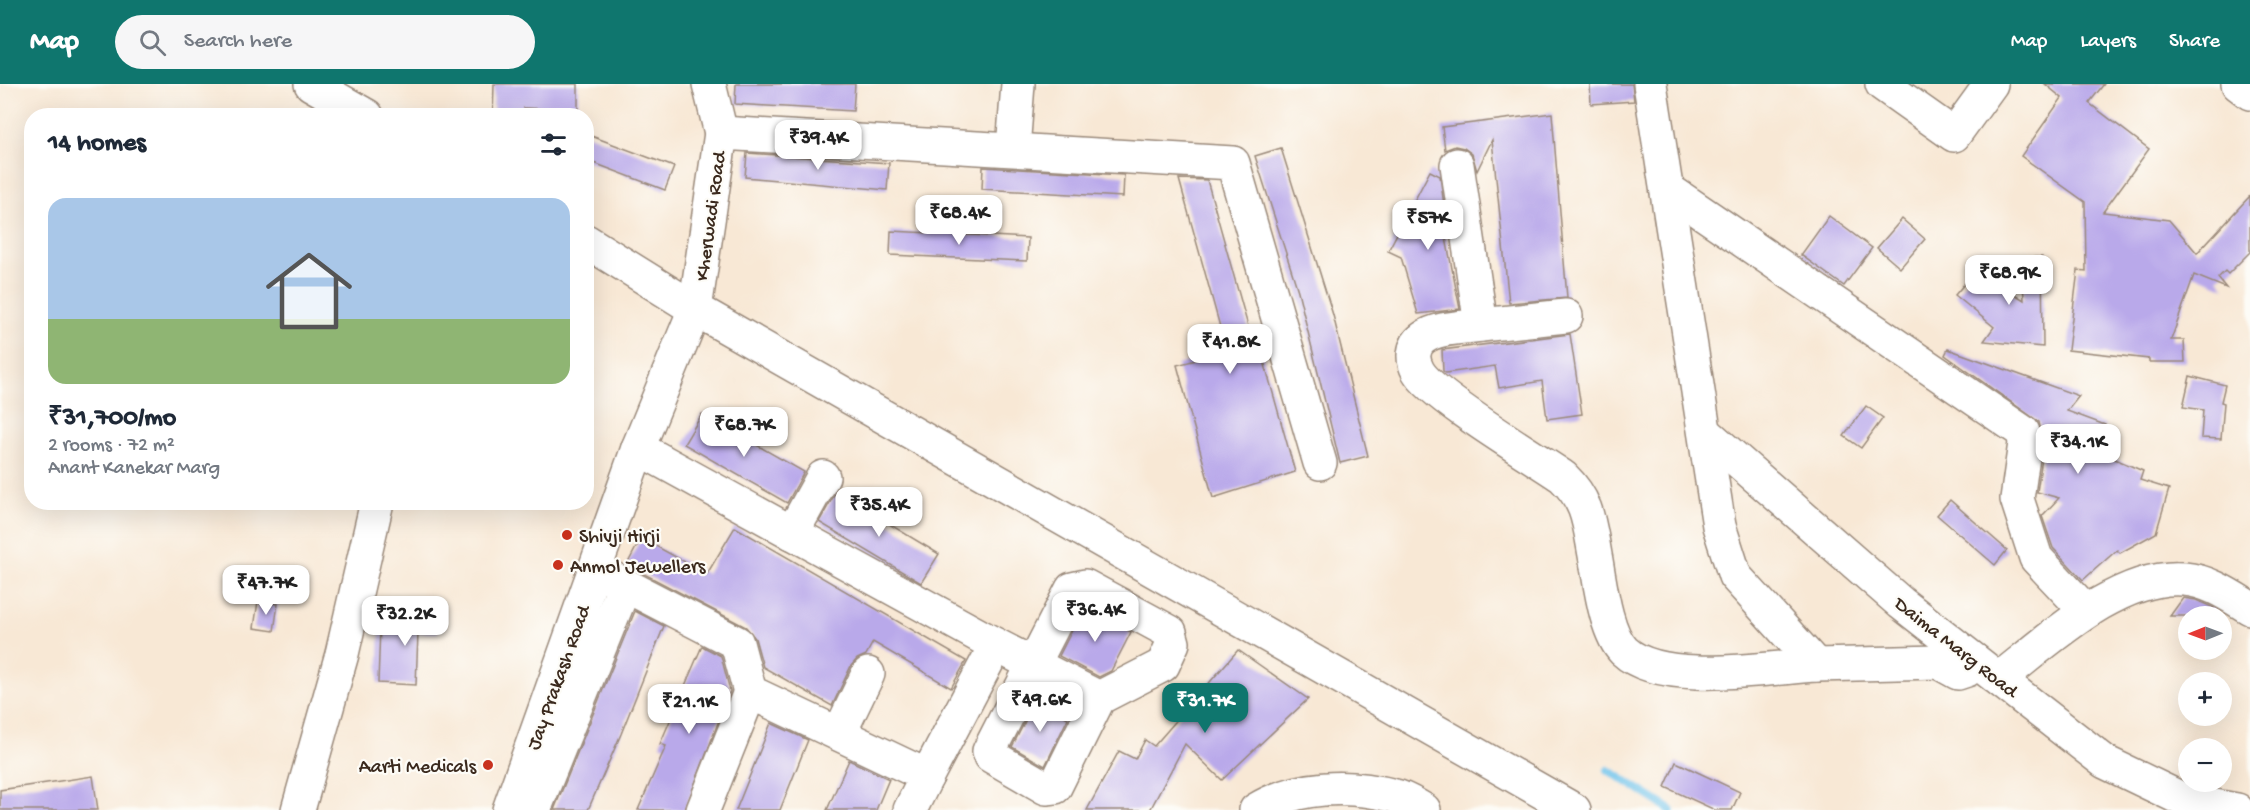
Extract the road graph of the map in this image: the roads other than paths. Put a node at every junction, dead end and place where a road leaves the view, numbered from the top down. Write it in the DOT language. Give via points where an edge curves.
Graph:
graph roads {
  1 [pos="310,84"];
  2 [pos="709,84"];
  3 [pos="1018,84"];
  4 [pos="1650,84"];
  5 [pos="1882,84"];
  6 [pos="1991,84"];
  7 [pos="2238,84"];
  8 [pos="2250,93"];
  9 [pos="353,108"];
  10 [pos="721,133"];
  11 [pos="1013,149"];
  12 [pos="1457,165"];
  13 [pos="1668,190"];
  14 [pos="594,246"];
  15 [pos="695,309"];
  16 [pos="1566,316"];
  17 [pos="1481,326"];
  18 [pos="1706,433"];
  19 [pos="638,448"];
  20 [pos="1320,463"];
  21 [pos="823,477"];
  22 [pos="375,510"];
  23 [pos="792,533"];
  24 [pos="596,570"];
  25 [pos="625,585"];
  26 [pos="2250,608"];
  27 [pos="2086,611"];
  28 [pos="996,645"];
  29 [pos="1031,664"];
  30 [pos="1816,665"];
  31 [pos="1987,670"];
  32 [pos="868,674"];
  33 [pos="750,692"];
  34 [pos="1099,698"];
  35 [pos="838,734"];
  36 [pos="927,776"];
  37 [pos="298,810"];
  38 [pos="509,810"];
  39 [pos="534,810"];
  40 [pos="703,810"];
  41 [pos="910,810"];
  42 [pos="1256,810"];
  43 [pos="1424,810"];
  44 [pos="1574,810"];
  45 [pos="2237,810"];
  1 -- 9 [label="street"];
  2 -- 10 [label="street"];
  3 -- 11 [label="street"];
  4 -- 13 [label="street"];
  5 -- 6 [label="street" via="1953,135"];
  7 -- 8 [label="street"];
  10 -- 11 [label="street, Kherwadi Road"];
  10 -- 15 [label="street, Kherwadi Road"];
  11 -- 20 [label="street, Kherwadi Road" via="1233,163"];
  12 -- 17 [label="street"];
  13 -- 18 [label="street"];
  13 -- 27 [label="street" via="2023,432 2017,499 2036,558"];
  14 -- 15 [label="street"];
  15 -- 19 [label="street, Jay Prakash Road"];
  15 -- 44 [label="street"];
  16 -- 17 [label="street"];
  17 -- 30 [label="street" via="1434,332 1422,339 1415,347 1419,372 1445,396 1578,491 1587,511 1612,631 1624,651 1649,665 1683,672"];
  18 -- 30 [label="street" via="1719,526 1735,576"];
  18 -- 31 [label="street, Daima Marg Road" via="1901,603"];
  19 -- 23 [label="street"];
  19 -- 24 [label="street, Jay Prakash Road"];
  21 -- 23 [label="street"];
  22 -- 37 [label="street" via="342,654"];
  23 -- 28 [label="street"];
  24 -- 25 [label="street"];
  24 -- 38 [label="street, Jay Prakash Road"];
  25 -- 33 [label="street" via="737,643"];
  25 -- 39 [label="street"];
  26 -- 27 [label="street" via="2219,588 2185,579 2152,579"];
  27 -- 31 [label="street"];
  28 -- 29 [label="street"];
  28 -- 36 [label="street"];
  29 -- 34 [label="street"];
  29 -- 34 [label="street" via="989,751 1046,788 1054,787"];
  29 -- 34 [label="street" via="1072,589 1079,586 1170,632 1173,643 1163,665"];
  30 -- 31 [label="street" via="1938,662 1958,673"];
  31 -- 45 [label="street, Daima Marg Road" via="2105,762 2186,801"];
  32 -- 35 [label="street"];
  33 -- 35 [label="street"];
  33 -- 40 [label="street"];
  35 -- 36 [label="street"];
  36 -- 41 [label="street"];
  42 -- 43 [label="street" via="1276,798 1337,787 1397,796"];
}
